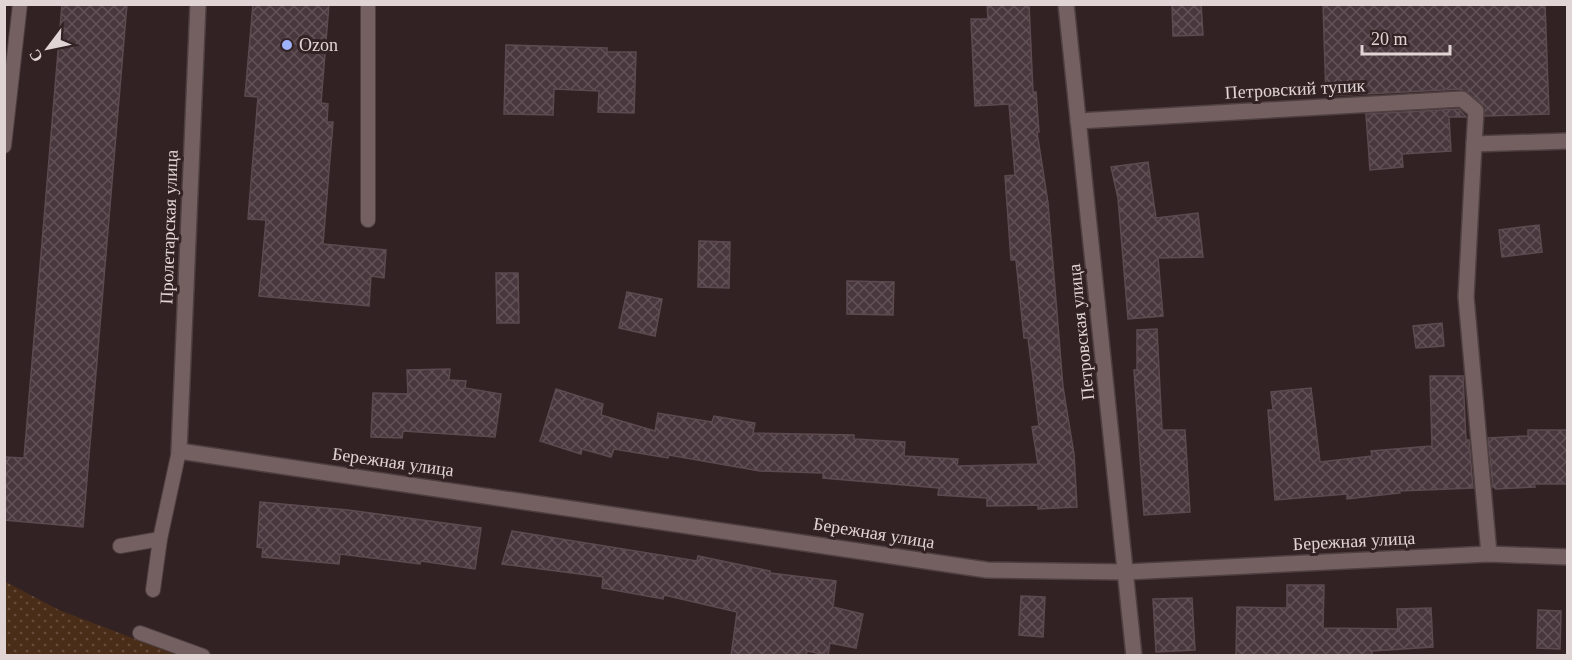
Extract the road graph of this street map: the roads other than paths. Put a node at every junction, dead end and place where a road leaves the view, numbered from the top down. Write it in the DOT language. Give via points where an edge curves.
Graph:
graph roads {
  1 [pos="20,4"];
  2 [pos="198,4"];
  3 [pos="368,4"];
  4 [pos="1066,4"];
  5 [pos="1078,121"];
  6 [pos="1568,141"];
  7 [pos="1474,144"];
  8 [pos="4,146"];
  9 [pos="368,220"];
  10 [pos="179,451"];
  11 [pos="160,539"];
  12 [pos="120,546"];
  13 [pos="1489,554"];
  14 [pos="1568,557"];
  15 [pos="1126,572"];
  16 [pos="153,590"];
  17 [pos="140,633"];
  18 [pos="203,656"];
  19 [pos="1134,656"];
  1 -- 8 [label="lane"];
  2 -- 10 [label="street, Пролетарская улица"];
  3 -- 9 [label="lane"];
  4 -- 5 [label="street, Петровская улица"];
  5 -- 7 [label="street, Петровский тупик" via="1462,99 1476,111"];
  5 -- 15 [label="street, Петровская улица"];
  6 -- 7 [label="street"];
  7 -- 13 [label="street, Петровский тупик" via="1466,297"];
  10 -- 11 [label="lane"];
  10 -- 15 [label="street, Бережная улица" via="987,570"];
  11 -- 12 [label="lane"];
  11 -- 16 [label="lane"];
  13 -- 14 [label="street, Бережная улица"];
  13 -- 15 [label="street, Бережная улица"];
  15 -- 19 [label="street, Петровская улица"];
  17 -- 18 [label="lane"];
}
